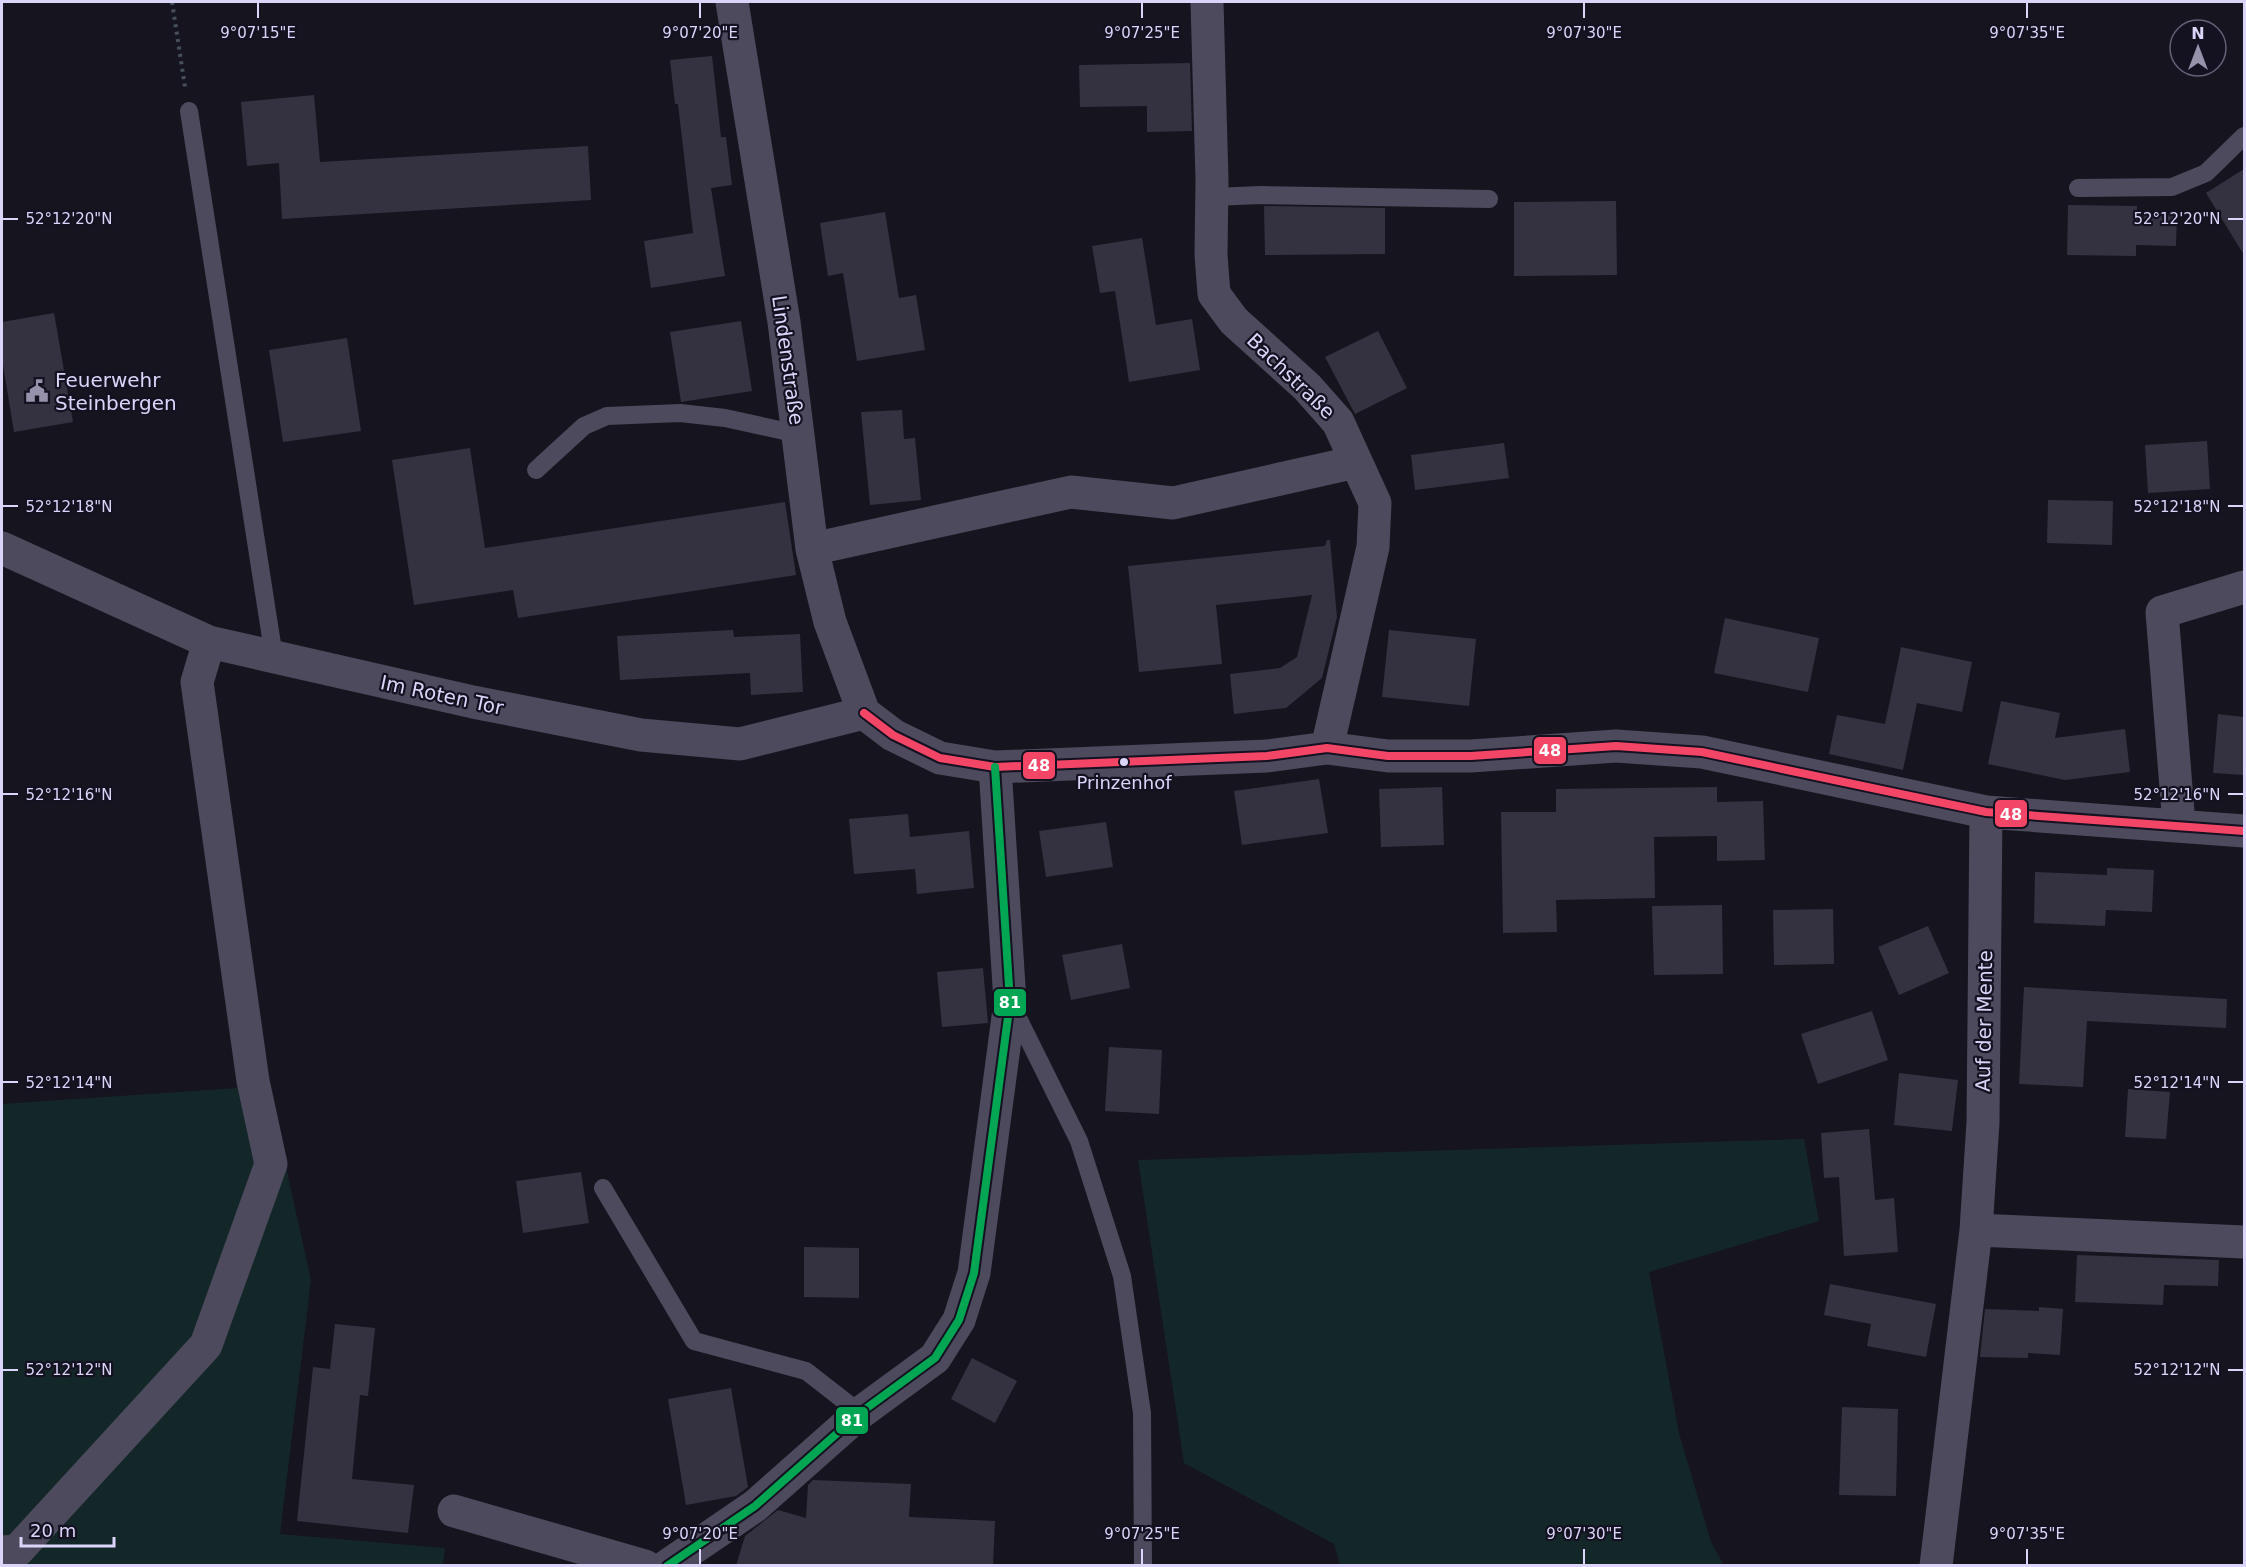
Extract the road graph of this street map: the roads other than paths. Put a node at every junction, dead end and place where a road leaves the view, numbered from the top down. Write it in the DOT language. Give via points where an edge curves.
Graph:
graph roads {
  1 [pos="732,2"];
  2 [pos="1207,2"];
  3 [pos="189,111"];
  4 [pos="2244,136"];
  5 [pos="2078,188"];
  6 [pos="1212,197"];
  7 [pos="1489,199"];
  8 [pos="798,434"];
  9 [pos="1356,462"];
  10 [pos="536,470"];
  11 [pos="2,548"];
  12 [pos="812,549"];
  13 [pos="2244,587"];
  14 [pos="209,642"];
  15 [pos="274,657"];
  16 [pos="864,713"];
  17 [pos="1327,748"];
  18 [pos="995,767"];
  19 [pos="1986,812"];
  20 [pos="2179,825"];
  21 [pos="2244,831"];
  22 [pos="1010,1002"];
  23 [pos="603,1188"];
  24 [pos="1976,1230"];
  25 [pos="2244,1242"];
  26 [pos="860,1413"];
  27 [pos="454,1511"];
  28 [pos="2,1552"];
  29 [pos="645,1566"];
  30 [pos="667,1566"];
  31 [pos="1143,1566"];
  32 [pos="1936,1566"];
  1 -- 8 [label="street, Lindenstraße" via="784,322"];
  2 -- 6 [label="street, Bachstraße"];
  3 -- 15 [label="lane"];
  4 -- 5 [label="lane" via="2206,173 2172,187"];
  6 -- 7 [label="lane"];
  6 -- 9 [label="street, Bachstraße" via="1214,294 1234,321 1307,387 1338,422"];
  8 -- 10 [label="lane" via="680,413 607,416 584,426"];
  8 -- 12 [label="street, Lindenstraße"];
  9 -- 12 [label="street" via="1173,503 1071,492"];
  9 -- 17 [label="street, Bachstraße" via="1375,503 1373,547"];
  11 -- 14 [label="street, Im Roten Tor"];
  12 -- 16 [label="street, Lindenstraße" via="830,622"];
  13 -- 20 [label="street" via="2162,612"];
  14 -- 15 [label="street, Im Roten Tor"];
  14 -- 28 [label="street" via="197,682 253,1081 271,1164 206,1345 17,1551"];
  15 -- 16 [label="street, Im Roten Tor" via="640,735 740,744"];
  16 -- 18 [label="street" via="893,735 940,758"];
  17 -- 18 [label="street" via="1268,756"];
  17 -- 19 [label="street" via="1389,756 1471,756 1616,746 1702,752"];
  18 -- 22 [label="street"];
  19 -- 20 [label="street"];
  19 -- 24 [label="street, Auf der Mente" via="1983,1122"];
  20 -- 21 [label="street"];
  22 -- 26 [label="street" via="974,1274 959,1320 935,1358"];
  22 -- 31 [label="lane" via="1079,1141 1122,1276 1142,1413"];
  23 -- 26 [label="lane" via="694,1341 806,1371"];
  24 -- 25 [label="street"];
  24 -- 32 [label="street, Auf der Mente"];
  26 -- 30 [label="street" via="755,1506"];
  27 -- 29 [label="street"];
}
